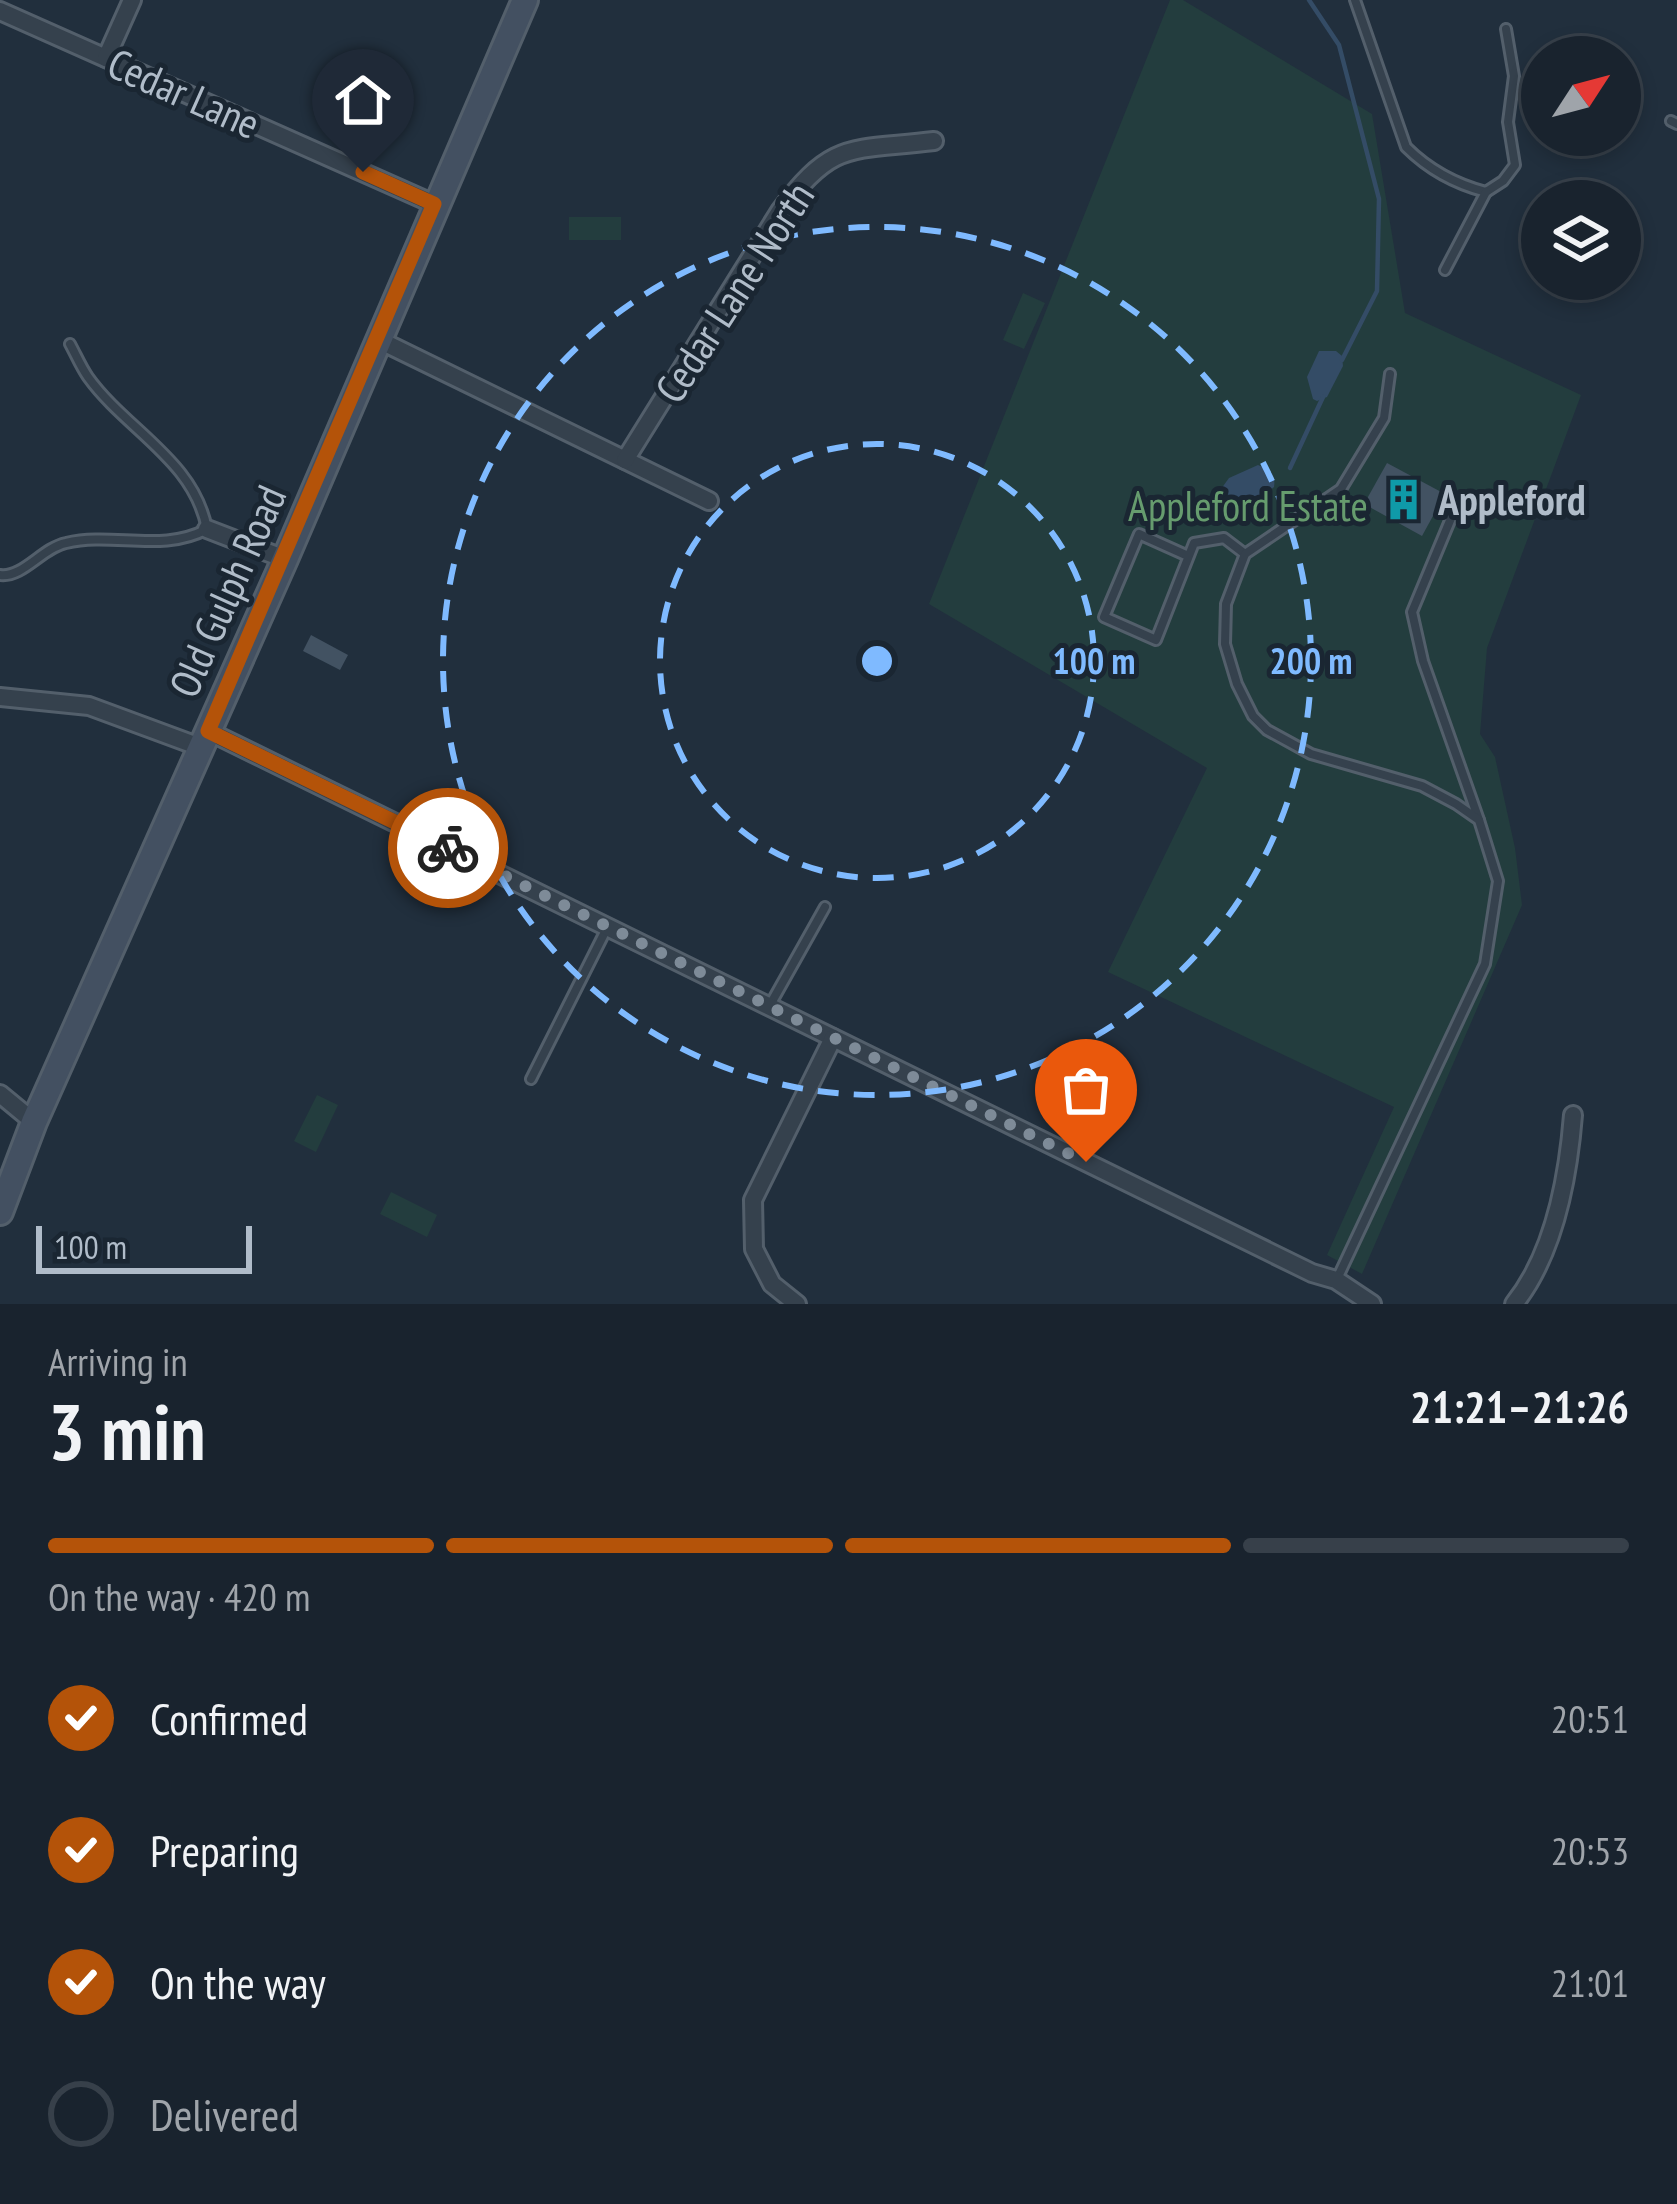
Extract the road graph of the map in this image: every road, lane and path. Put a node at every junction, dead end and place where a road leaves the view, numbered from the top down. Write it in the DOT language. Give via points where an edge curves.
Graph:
graph roads {
  1 [pos="132,0"];
  2 [pos="525,0"];
  3 [pos="1355,0"];
  4 [pos="0,10"];
  5 [pos="1506,29"];
  6 [pos="106,58"];
  7 [pos="934,141"];
  8 [pos="1486,192"];
  9 [pos="434,204"];
  10 [pos="1445,270"];
  11 [pos="379,340"];
  12 [pos="70,344"];
  13 [pos="1390,374"];
  14 [pos="625,460"];
  15 [pos="709,501"];
  16 [pos="1454,511"];
  17 [pos="207,529"];
  18 [pos="1245,554"];
  19 [pos="1188,556"];
  20 [pos="284,559"];
  21 [pos="0,575"];
  22 [pos="0,697"];
  23 [pos="204,739"];
  24 [pos="1479,820"];
  25 [pos="825,907"];
  26 [pos="608,927"];
  27 [pos="769,1006"];
  28 [pos="833,1038"];
  29 [pos="532,1078"];
  30 [pos="0,1094"];
  31 [pos="1573,1115"];
  32 [pos="34,1122"];
  33 [pos="0,1212"];
  34 [pos="1336,1280"];
  35 [pos="797,1304"];
  36 [pos="1372,1304"];
  37 [pos="1514,1304"];
  1 -- 6 [label="street"];
  2 -- 9 [label="street, Old Gulph Road"];
  3 -- 8 [label="lane" via="1406,147 1450,179"];
  4 -- 6 [label="street, Cedar Lane"];
  5 -- 8 [label="lane" via="1516,165"];
  6 -- 9 [label="street, Cedar Lane"];
  7 -- 14 [label="street, Cedar Lane North" via="841,154 807,175"];
  8 -- 10 [label="lane"];
  9 -- 11 [label="street, Old Gulph Road"];
  11 -- 14 [label="street"];
  11 -- 20 [label="street, Old Gulph Road"];
  12 -- 17 [label="lane" via="89,379 198,495"];
  13 -- 18 [label="lane" via="1384,418 1341,489"];
  14 -- 15 [label="street"];
  16 -- 24 [label="lane" via="1412,612"];
  17 -- 20 [label="street"];
  17 -- 21 [label="lane" via="170,541 67,542"];
  18 -- 19 [label="lane" via="1224,538 1194,543"];
  18 -- 24 [label="lane" via="1226,604 1226,644 1253,716 1311,754 1422,786"];
  19 -- 19 [label="lane" via="1156,640 1105,617 1139,534"];
  20 -- 23 [label="street, Old Gulph Road"];
  22 -- 23 [label="street" via="89,706"];
  23 -- 26 [label="street"];
  23 -- 32 [label="street, Old Gulph Road"];
  24 -- 34 [label="lane" via="1498,881 1485,964"];
  25 -- 27 [label="lane"];
  26 -- 27 [label="street"];
  26 -- 29 [label="lane"];
  27 -- 28 [label="street"];
  28 -- 34 [label="street"];
  28 -- 35 [label="street" via="753,1200 754,1249 772,1284"];
  30 -- 32 [label="street"];
  31 -- 37 [label="street" via="1563,1187 1537,1267"];
  32 -- 33 [label="street, Old Gulph Road"];
  34 -- 36 [label="street"];
}
